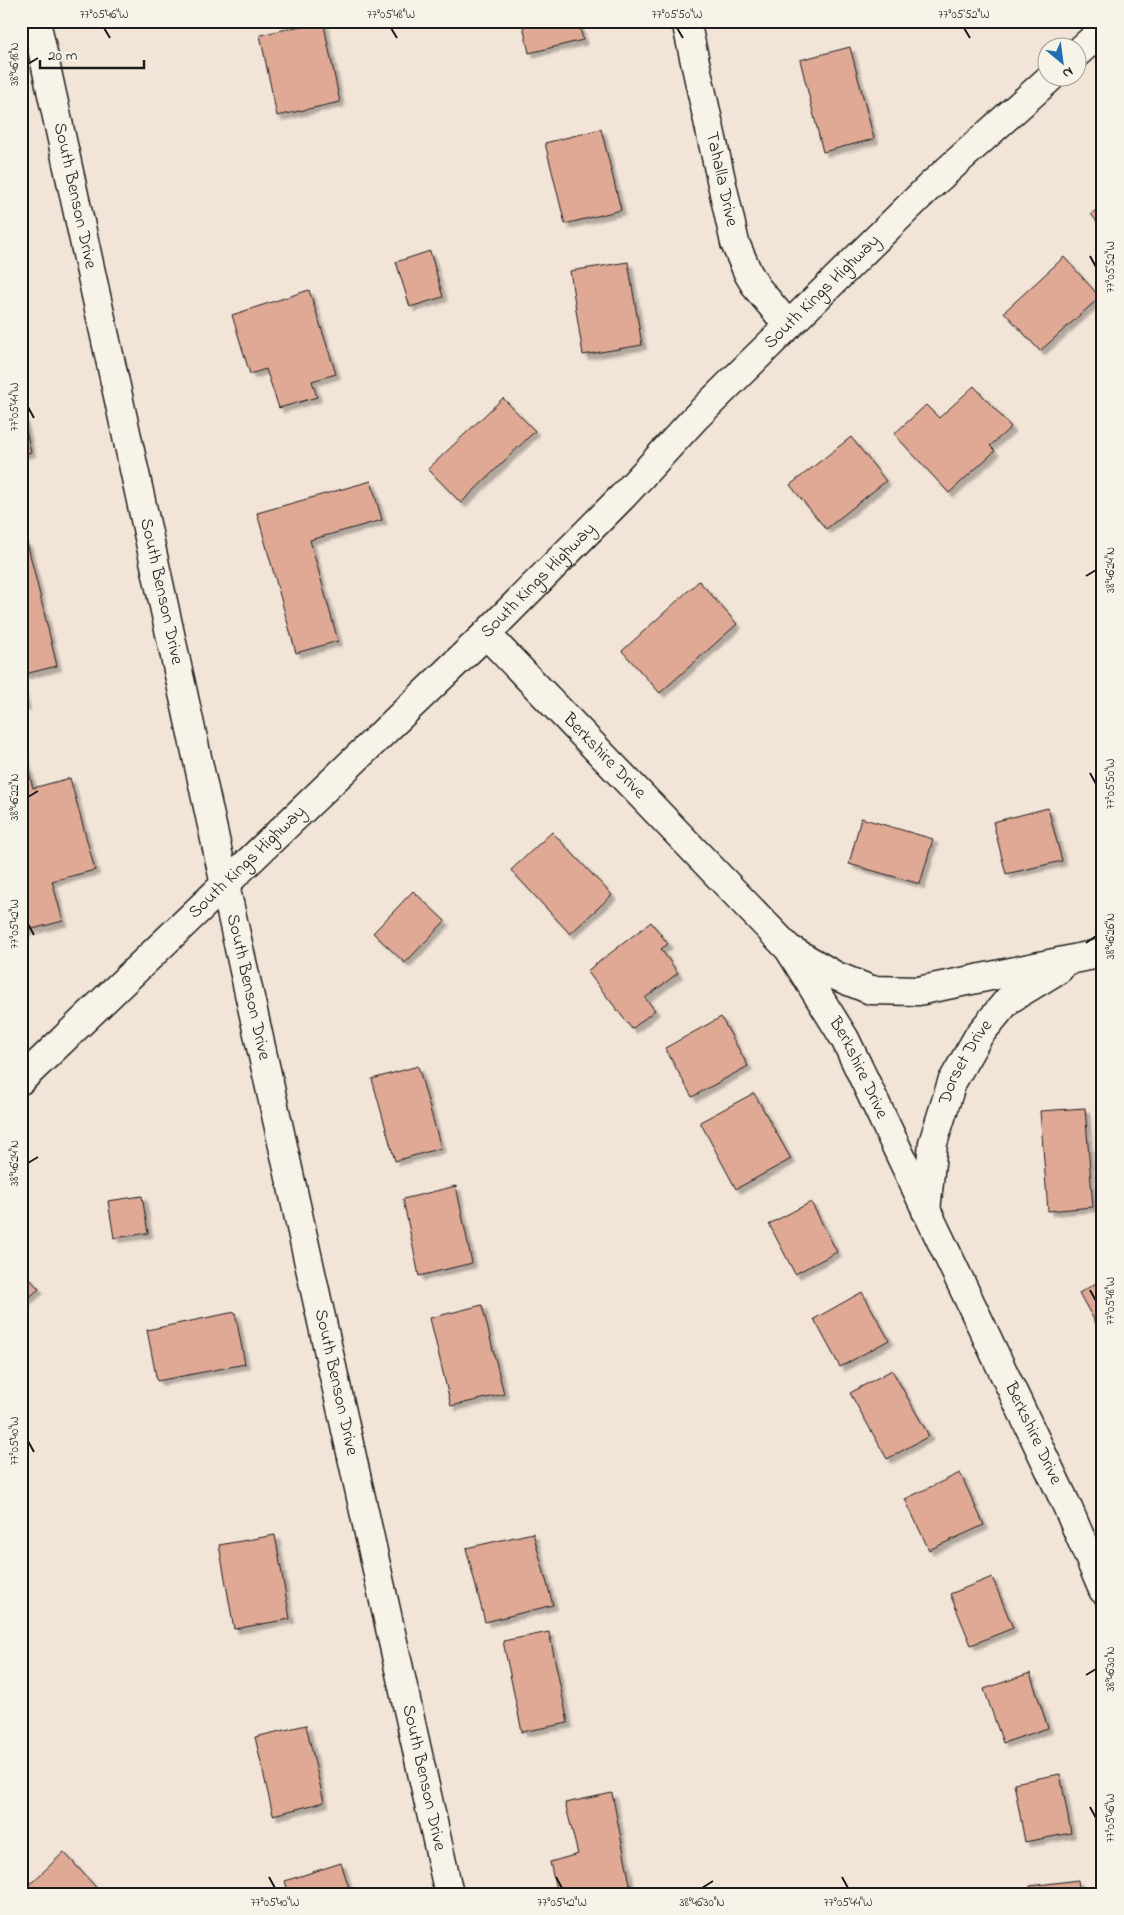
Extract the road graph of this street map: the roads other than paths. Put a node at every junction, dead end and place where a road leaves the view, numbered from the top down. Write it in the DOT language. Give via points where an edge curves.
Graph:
graph roads {
  1 [pos="36,21"];
  2 [pos="686,21"];
  3 [pos="1103,30"];
  4 [pos="1086,45"];
  5 [pos="1039,88"];
  6 [pos="788,326"];
  7 [pos="486,634"];
  8 [pos="225,885"];
  9 [pos="789,949"];
  10 [pos="1090,955"];
  11 [pos="21,1080"];
  12 [pos="926,1211"];
  13 [pos="1103,1590"];
  14 [pos="449,1894"];
  1 -- 8 [label="street, South Benson Drive"];
  2 -- 6 [label="street, Tahalla Drive" via="734,243 757,288"];
  3 -- 4 [label="street"];
  5 -- 6 [label="street, South Kings Highway" via="929,186"];
  6 -- 7 [label="street, South Kings Highway"];
  7 -- 8 [label="street, South Kings Highway"];
  7 -- 9 [label="street, Berkshire Drive"];
  8 -- 11 [label="street, South Kings Highway"];
  8 -- 14 [label="street, South Benson Drive"];
  9 -- 10 [label="street, Dorset Drive" via="836,976 870,990 918,991"];
  9 -- 12 [label="street, Berkshire Drive" via="845,1039"];
  10 -- 12 [label="street, Dorset Drive" via="1008,1000 978,1035 952,1082 933,1142"];
  12 -- 13 [label="street, Berkshire Drive" via="1067,1506"];
}
